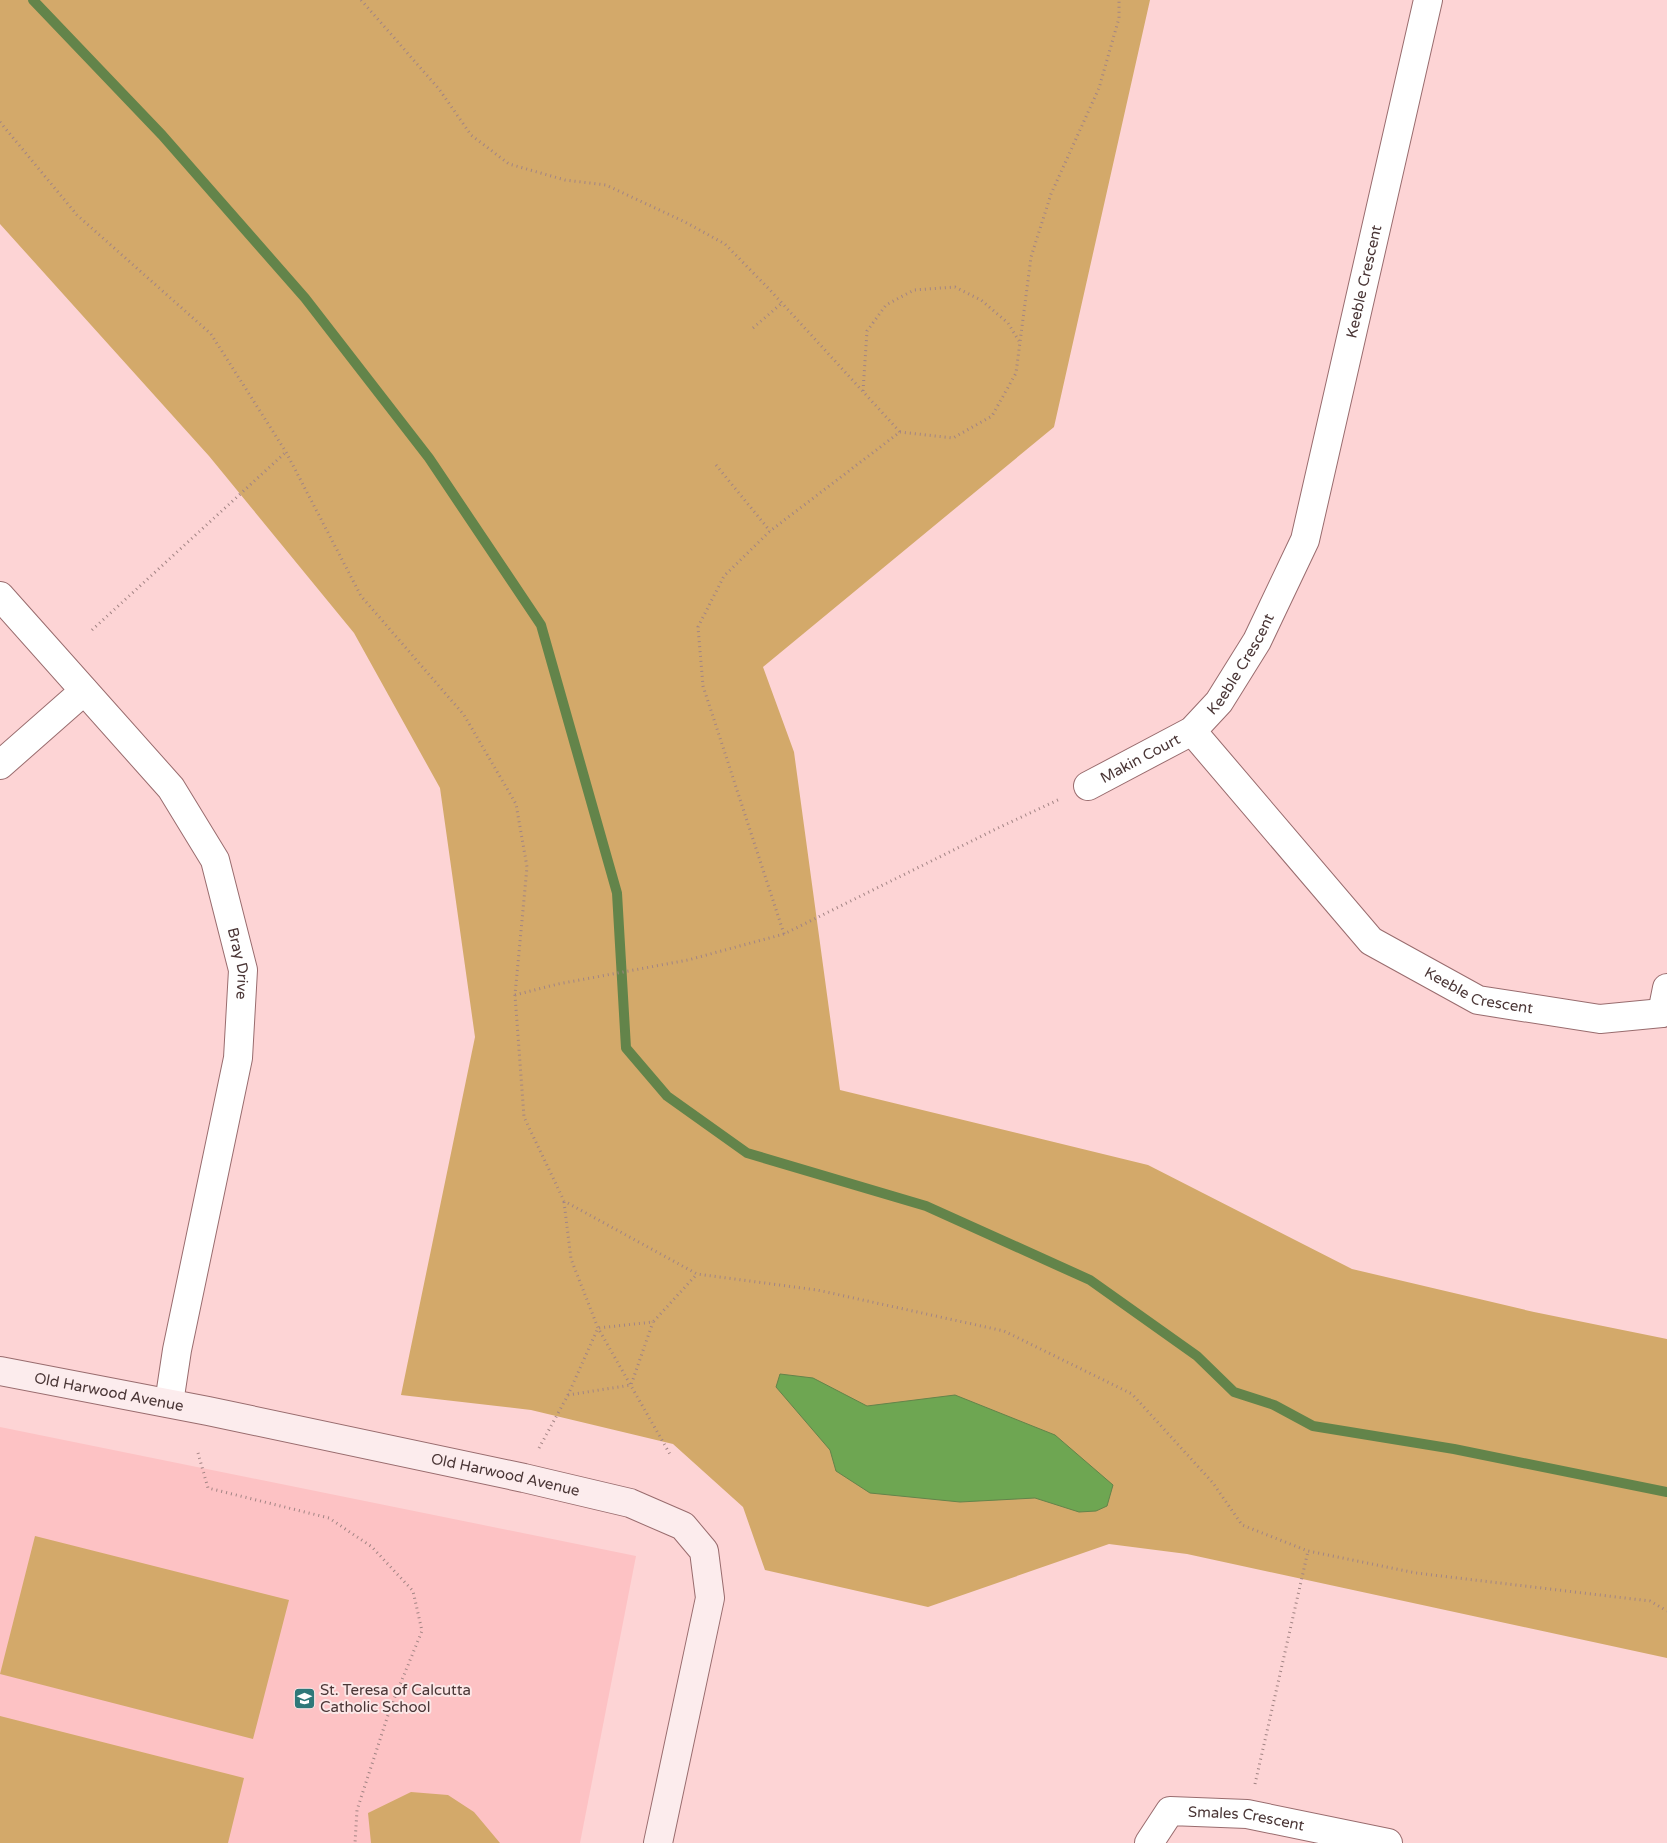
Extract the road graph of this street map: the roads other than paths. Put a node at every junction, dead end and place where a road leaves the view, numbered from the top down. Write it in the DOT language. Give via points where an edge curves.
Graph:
graph roads {
  1 [pos="1428,0"];
  2 [pos="0,596"];
  3 [pos="84,691"];
  4 [pos="1192,731"];
  5 [pos="0,765"];
  6 [pos="1088,786"];
  7 [pos="1665,1006"];
  8 [pos="0,1371"];
  9 [pos="169,1403"];
  10 [pos="658,1843"];
  11 [pos="1149,1843"];
  12 [pos="1388,1843"];
  1 -- 4 [label="street, Keeble Crescent" via="1305,540 1257,641 1219,702"];
  2 -- 3 [label="street, Bray Drive"];
  3 -- 5 [label="street"];
  3 -- 9 [label="street, Bray Drive" via="171,788 215,860 242,970 238,1058"];
  4 -- 6 [label="street, Makin Court"];
  4 -- 7 [label="street, Keeble Crescent" via="1371,941 1478,1000 1600,1019"];
  8 -- 9 [label="street, Old Harwood Avenue"];
  9 -- 10 [label="street, Old Harwood Avenue" via="630,1503 683,1526 704,1551 710,1598"];
  11 -- 12 [label="street, Smales Crescent" via="1170,1811 1247,1814"];
}
